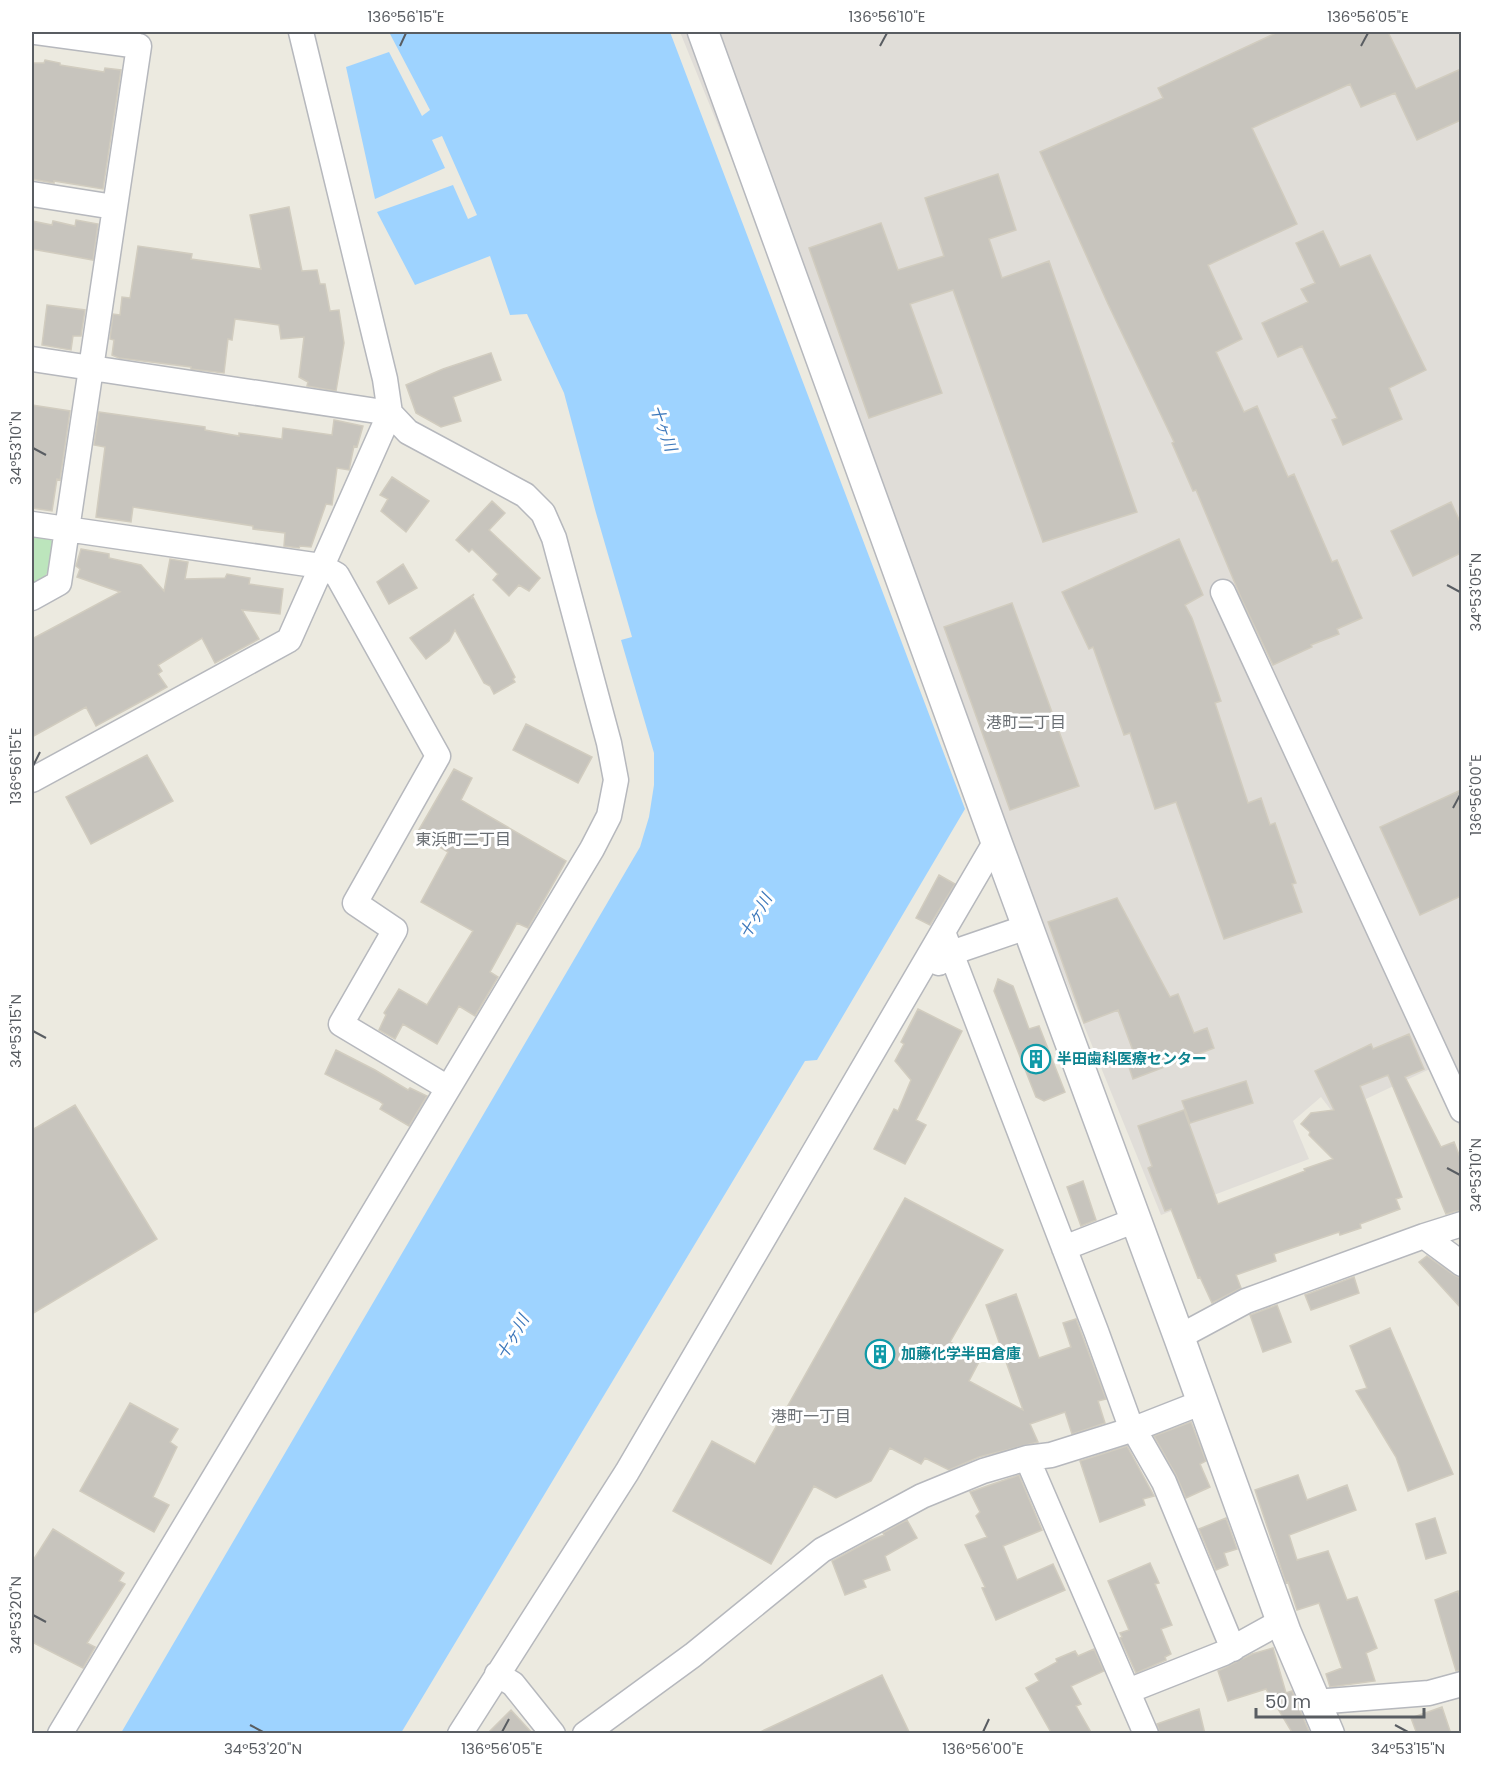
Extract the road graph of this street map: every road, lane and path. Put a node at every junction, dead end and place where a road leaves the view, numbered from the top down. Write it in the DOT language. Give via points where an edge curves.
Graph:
graph roads {
  1 [pos="36,32"];
  2 [pos="301,32"];
  3 [pos="703,32"];
  4 [pos="32,195"];
  5 [pos="114,207"];
  6 [pos="32,359"];
  7 [pos="92,367"];
  8 [pos="390,413"];
  9 [pos="32,524"];
  10 [pos="66,530"];
  11 [pos="321,566"];
  12 [pos="1222,592"];
  13 [pos="32,598"];
  14 [pos="32,780"];
  15 [pos="996,841"];
  16 [pos="1028,927"];
  17 [pos="947,943"];
  18 [pos="448,1088"];
  19 [pos="1461,1110"];
  20 [pos="1136,1220"];
  21 [pos="1461,1224"];
  22 [pos="1424,1236"];
  23 [pos="1064,1248"];
  24 [pos="1461,1264"];
  25 [pos="1179,1337"];
  26 [pos="1203,1402"];
  27 [pos="1134,1430"];
  28 [pos="1027,1458"];
  29 [pos="1282,1621"];
  30 [pos="1233,1649"];
  31 [pos="497,1674"];
  32 [pos="1461,1684"];
  33 [pos="1128,1691"];
  34 [pos="1316,1702"];
  35 [pos="60,1734"];
  36 [pos="460,1734"];
  37 [pos="553,1734"];
  38 [pos="585,1734"];
  39 [pos="1146,1734"];
  40 [pos="1329,1734"];
  1 -- 5 [label="street" via="139,46"];
  2 -- 8 [label="street"];
  3 -- 15 [label="street"];
  4 -- 5 [label="street"];
  5 -- 7 [label="street"];
  6 -- 7 [label="street"];
  7 -- 8 [label="street"];
  7 -- 10 [label="street"];
  8 -- 11 [label="street"];
  8 -- 18 [label="street" via="408,432 525,495 543,513 557,550 616,780 609,816 592,849"];
  9 -- 10 [label="street"];
  10 -- 11 [label="street"];
  10 -- 13 [label="street" via="59,583"];
  11 -- 14 [label="street" via="289,640"];
  11 -- 18 [label="street" via="337,575 438,756 355,903 395,930 341,1024"];
  12 -- 19 [label="street"];
  15 -- 16 [label="street"];
  15 -- 17 [label="street"];
  16 -- 17 [label="street"];
  16 -- 20 [label="street"];
  17 -- 23 [label="street"];
  17 -- 31 [label="street" via="910,989 627,1472"];
  18 -- 35 [label="street"];
  20 -- 23 [label="street"];
  20 -- 25 [label="street"];
  21 -- 22 [label="street"];
  22 -- 24 [label="street"];
  22 -- 25 [label="street" via="1246,1301"];
  23 -- 27 [label="street"];
  25 -- 26 [label="street"];
  26 -- 27 [label="street"];
  26 -- 29 [label="street"];
  27 -- 28 [label="street" via="1051,1455"];
  27 -- 30 [label="street" via="1164,1482"];
  28 -- 33 [label="street"];
  28 -- 38 [label="street" via="942,1487 822,1550 693,1655"];
  29 -- 30 [label="street"];
  29 -- 34 [label="street"];
  30 -- 33 [label="street"];
  31 -- 36 [label="street"];
  31 -- 37 [label="street" via="513,1684"];
  32 -- 34 [label="street" via="1430,1693"];
  33 -- 39 [label="street"];
  34 -- 40 [label="street"];
}
